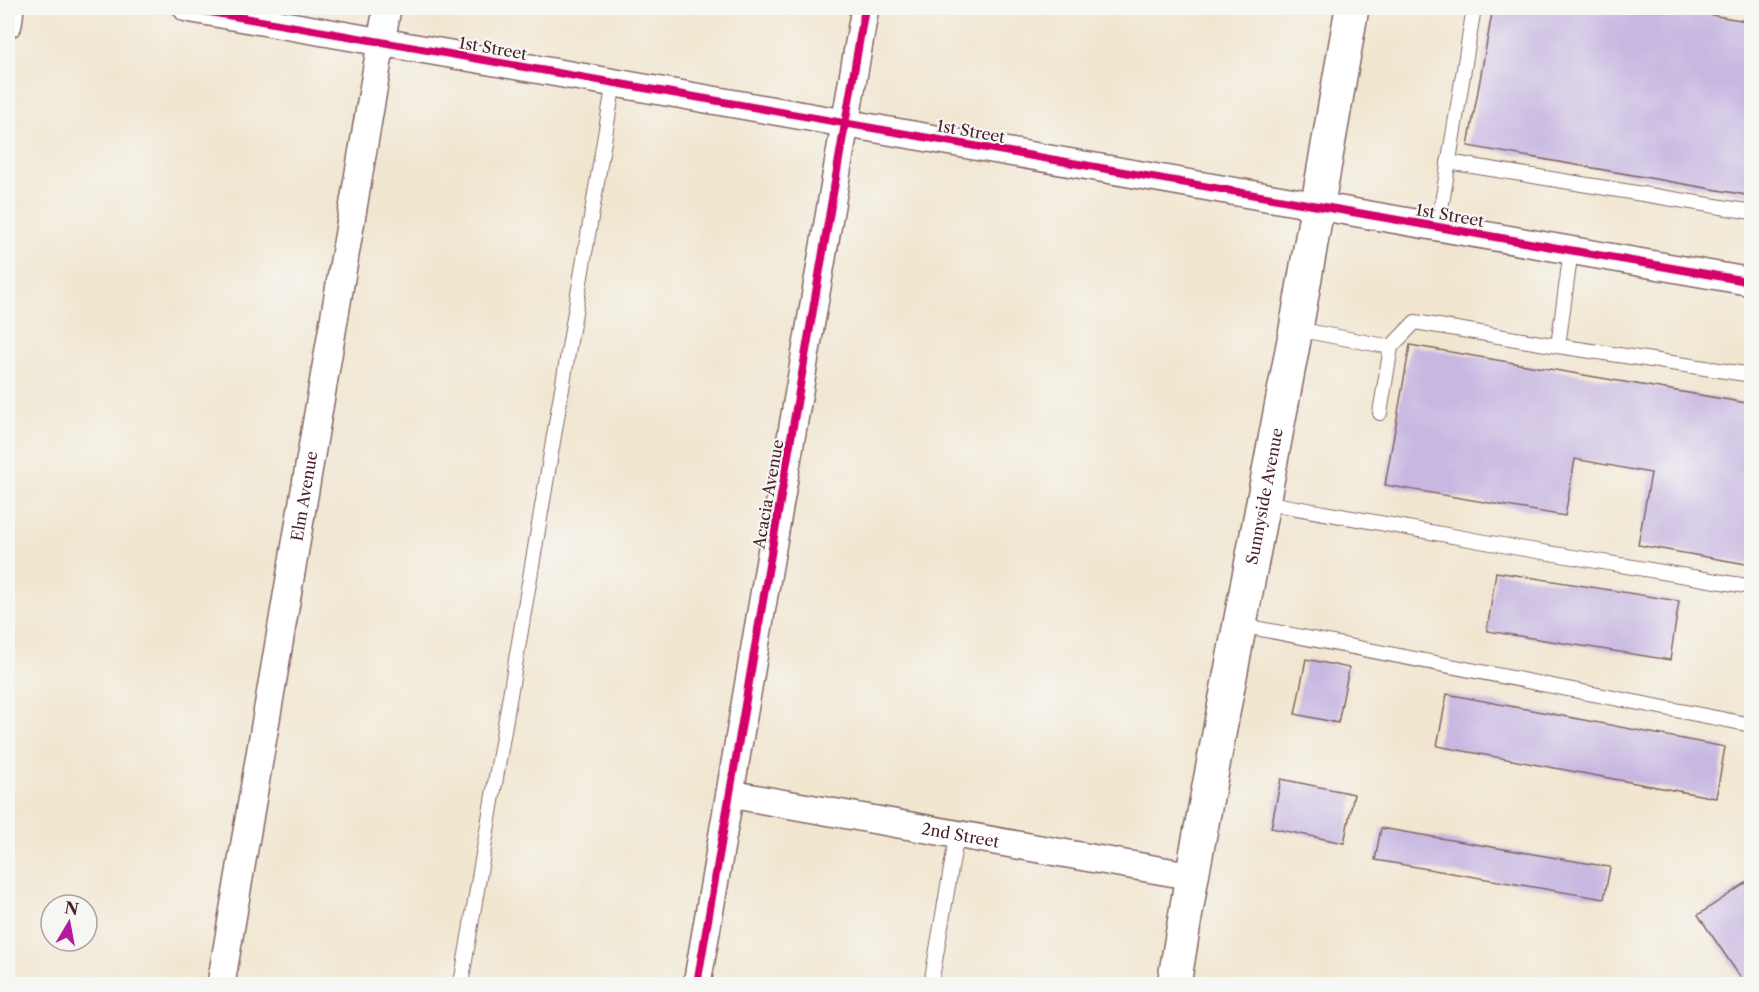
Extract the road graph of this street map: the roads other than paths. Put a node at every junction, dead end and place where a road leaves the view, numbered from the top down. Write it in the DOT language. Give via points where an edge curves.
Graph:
graph roads {
  1 [pos="10,8"];
  2 [pos="187,8"];
  3 [pos="387,8"];
  4 [pos="865,8"];
  5 [pos="1352,8"];
  6 [pos="1474,8"];
  7 [pos="8,24"];
  8 [pos="381,42"];
  9 [pos="614,82"];
  10 [pos="846,123"];
  11 [pos="1448,162"];
  12 [pos="1316,206"];
  13 [pos="1752,212"];
  14 [pos="1438,227"];
  15 [pos="1571,250"];
  16 [pos="1752,282"];
  17 [pos="1296,329"];
  18 [pos="1558,346"];
  19 [pos="1391,347"];
  20 [pos="1752,375"];
  21 [pos="1380,413"];
  22 [pos="1263,502"];
  23 [pos="1752,587"];
  24 [pos="1240,626"];
  25 [pos="1752,724"];
  26 [pos="730,794"];
  27 [pos="957,834"];
  28 [pos="1191,876"];
  29 [pos="221,984"];
  30 [pos="461,984"];
  31 [pos="697,984"];
  32 [pos="931,984"];
  33 [pos="1174,984"];
  1 -- 7 [label="street"];
  2 -- 8 [label="street, 1st Street"];
  3 -- 8 [label="street, Elm Avenue"];
  4 -- 10 [label="street, Acacia Avenue"];
  5 -- 12 [label="main road, Sunnyside Avenue"];
  6 -- 11 [label="lane"];
  8 -- 9 [label="street, 1st Street"];
  8 -- 29 [label="street, Elm Avenue"];
  9 -- 10 [label="street, 1st Street"];
  9 -- 30 [label="lane"];
  10 -- 12 [label="street, 1st Street"];
  10 -- 26 [label="street, Acacia Avenue"];
  11 -- 13 [label="lane"];
  11 -- 14 [label="lane"];
  12 -- 14 [label="street, 1st Street"];
  12 -- 17 [label="main road, Sunnyside Avenue"];
  14 -- 15 [label="street, 1st Street"];
  15 -- 16 [label="street, 1st Street"];
  15 -- 18 [label="lane"];
  17 -- 19 [label="lane"];
  17 -- 22 [label="main road, Sunnyside Avenue"];
  18 -- 19 [label="lane" via="1415,322"];
  18 -- 20 [label="lane"];
  19 -- 21 [label="lane"];
  22 -- 23 [label="lane"];
  22 -- 24 [label="main road, Sunnyside Avenue"];
  24 -- 25 [label="lane"];
  24 -- 28 [label="main road, Sunnyside Avenue"];
  26 -- 27 [label="street, 2nd Street"];
  26 -- 31 [label="street, Acacia Avenue"];
  27 -- 28 [label="street, 2nd Street"];
  27 -- 32 [label="lane"];
  28 -- 33 [label="main road, Sunnyside Avenue"];
}
